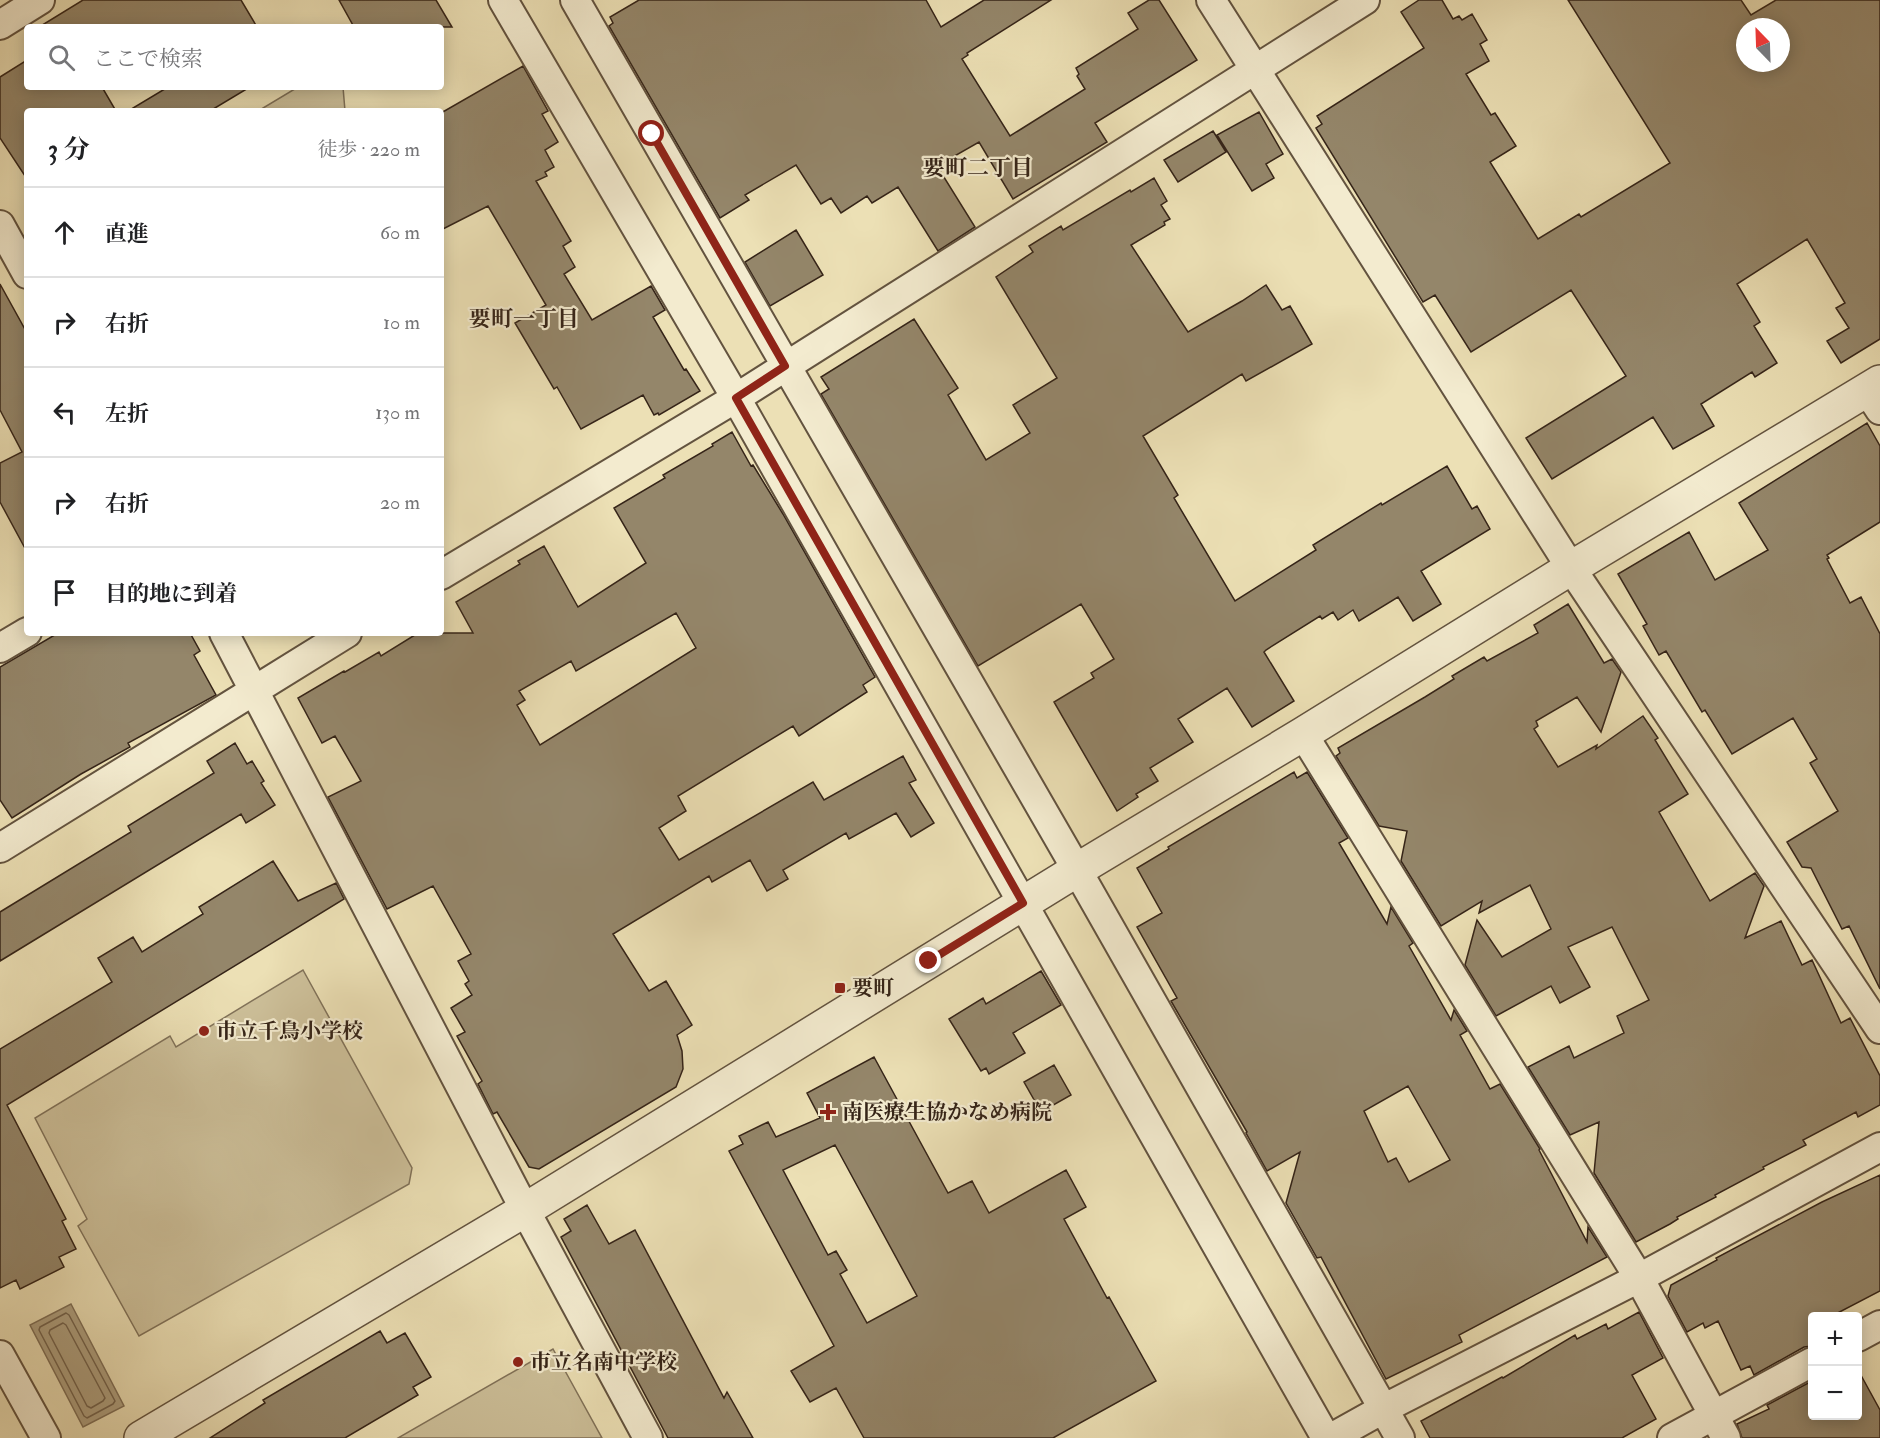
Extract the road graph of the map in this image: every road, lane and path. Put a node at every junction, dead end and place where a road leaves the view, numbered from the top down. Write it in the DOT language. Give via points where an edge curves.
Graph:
graph roads {
  1 [pos="40,0"];
  2 [pos="503,0"];
  3 [pos="1211,0"];
  4 [pos="1365,0"];
  5 [pos="585,4"];
  6 [pos="0,25"];
  7 [pos="1255,70"];
  8 [pos="0,225"];
  9 [pos="24,269"];
  10 [pos="785,366"];
  11 [pos="1876,394"];
  12 [pos="736,398"];
  13 [pos="1571,568"];
  14 [pos="444,573"];
  15 [pos="24,634"];
  16 [pos="226,636"];
  17 [pos="342,636"];
  18 [pos="0,648"];
  19 [pos="256,691"];
  20 [pos="1303,734"];
  21 [pos="0,848"];
  22 [pos="1077,870"];
  23 [pos="1023,903"];
  24 [pos="1880,1029"];
  25 [pos="1880,1147"];
  26 [pos="525,1210"];
  27 [pos="1639,1278"];
  28 [pos="1880,1325"];
  29 [pos="1862,1334"];
  30 [pos="0,1355"];
  31 [pos="1808,1365"];
  32 [pos="1383,1408"];
  33 [pos="1720,1427"];
  34 [pos="46,1438"];
  35 [pos="141,1438"];
  36 [pos="648,1438"];
  37 [pos="1326,1438"];
  38 [pos="1331,1438"];
  39 [pos="1400,1438"];
  40 [pos="1672,1438"];
  1 -- 6 [label="street"];
  2 -- 12 [label="street"];
  3 -- 7 [label="street"];
  4 -- 7 [label="street"];
  5 -- 10 [label="street"];
  7 -- 10 [label="street"];
  7 -- 13 [label="street"];
  8 -- 9 [label="street"];
  10 -- 12 [label="street"];
  10 -- 22 [label="street"];
  11 -- 13 [label="street"];
  12 -- 14 [label="street"];
  12 -- 23 [label="street"];
  13 -- 20 [label="street"];
  13 -- 24 [label="street"];
  15 -- 18 [label="street"];
  16 -- 19 [label="street"];
  17 -- 19 [label="street"];
  19 -- 21 [label="street"];
  19 -- 26 [label="street"];
  20 -- 22 [label="street"];
  20 -- 27 [label="street"];
  22 -- 23 [label="street"];
  22 -- 32 [label="street"];
  23 -- 26 [label="street"];
  23 -- 37 [label="street"];
  25 -- 27 [label="street"];
  26 -- 35 [label="street"];
  26 -- 36 [label="street"];
  27 -- 32 [label="street"];
  27 -- 33 [label="street"];
  28 -- 29 [label="street"];
  30 -- 34 [label="street"];
  31 -- 33 [label="street"];
  32 -- 38 [label="street"];
  32 -- 39 [label="street"];
  33 -- 40 [label="street"];
}
